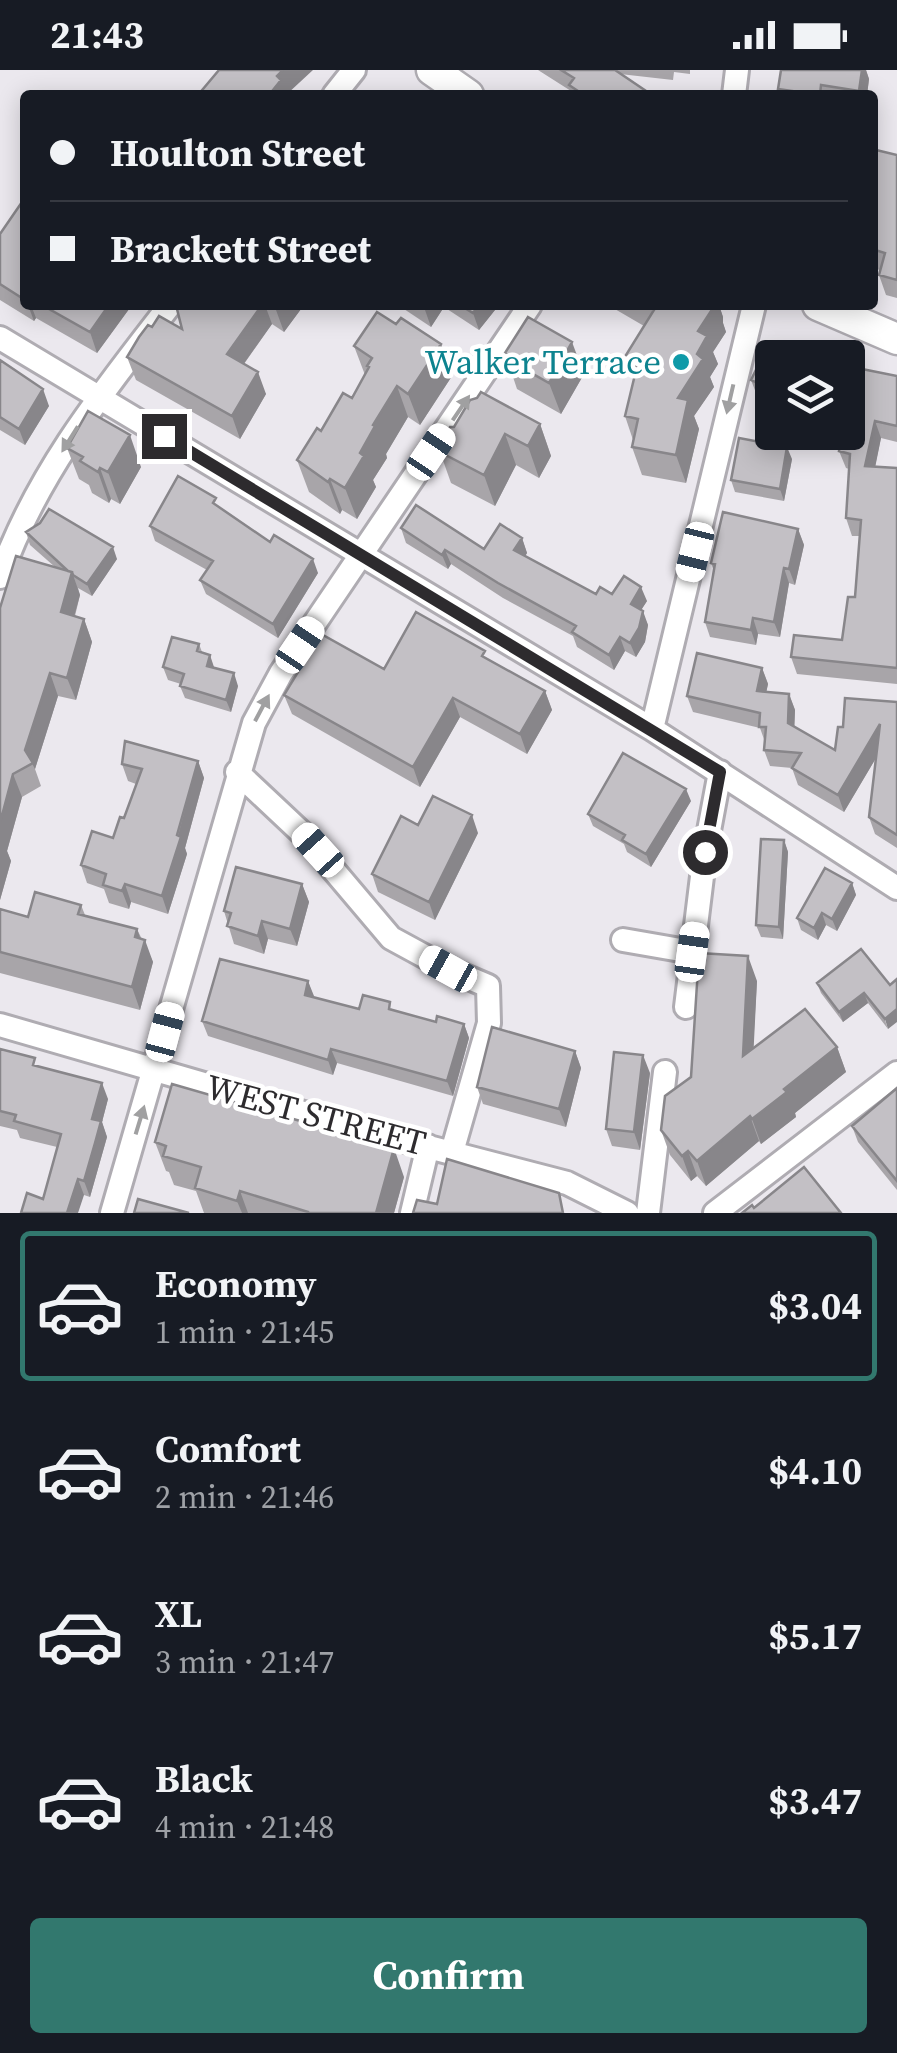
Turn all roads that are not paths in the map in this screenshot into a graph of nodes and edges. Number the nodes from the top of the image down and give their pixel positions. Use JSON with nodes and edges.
{"nodes":[{"id":1,"x":354,"y":70,"type":"edge"},
{"id":2,"x":436,"y":71,"type":"edge"},
{"id":3,"x":338,"y":90,"type":"edge"},
{"id":4,"x":461,"y":90,"type":"edge"},
{"id":5,"x":166,"y":310,"type":"edge"},
{"id":6,"x":527,"y":310,"type":"edge"},
{"id":7,"x":753,"y":310,"type":"edge"},
{"id":8,"x":830,"y":310,"type":"edge"},
{"id":9,"x":0,"y":338,"type":"edge"},
{"id":10,"x":897,"y":339,"type":"edge"},
{"id":11,"x":98,"y":397,"type":"junction"},
{"id":12,"x":361,"y":555,"type":"junction"},
{"id":13,"x":0,"y":577,"type":"edge"},
{"id":14,"x":652,"y":729,"type":"junction"},
{"id":15,"x":237,"y":772,"type":"junction"},
{"id":16,"x":720,"y":772,"type":"junction"},
{"id":17,"x":897,"y":888,"type":"edge"},
{"id":18,"x":623,"y":940,"type":"dead end"},
{"id":19,"x":692,"y":952,"type":"junction"},
{"id":20,"x":686,"y":1007,"type":"dead end"},
{"id":21,"x":0,"y":1026,"type":"edge"},
{"id":22,"x":155,"y":1070,"type":"junction"},
{"id":23,"x":665,"y":1072,"type":"dead end"},
{"id":24,"x":897,"y":1073,"type":"edge"},
{"id":25,"x":428,"y":1146,"type":"junction"},
{"id":26,"x":452,"y":1152,"type":"junction"},
{"id":27,"x":112,"y":1213,"type":"edge"},
{"id":28,"x":412,"y":1213,"type":"edge"},
{"id":29,"x":627,"y":1213,"type":"edge"},
{"id":30,"x":648,"y":1213,"type":"edge"},
{"id":31,"x":715,"y":1213,"type":"edge"}],
"edges":[{"from":1,"to":3,"type":"street"},
{"from":2,"to":4,"type":"main road"},
{"from":5,"to":11,"type":"street"},
{"from":12,"to":6,"type":"street","one_way":true},
{"from":7,"to":14,"type":"street","one_way":true},
{"from":8,"to":10,"type":"main road"},
{"from":9,"to":11,"type":"street"},
{"from":11,"to":12,"type":"street"},
{"from":11,"to":13,"type":"street","one_way":true},
{"from":12,"to":14,"type":"street"},
{"from":15,"to":12,"type":"street","one_way":true},
{"from":14,"to":16,"type":"street"},
{"from":15,"to":22,"type":"street"},
{"from":15,"to":26,"type":"street"},
{"from":16,"to":17,"type":"street"},
{"from":16,"to":19,"type":"street"},
{"from":18,"to":19,"type":"street"},
{"from":19,"to":20,"type":"street"},
{"from":21,"to":22,"type":"street","name":"WEST STREET"},
{"from":22,"to":25,"type":"street","name":"WEST STREET"},
{"from":27,"to":22,"type":"street","one_way":true},
{"from":23,"to":30,"type":"street"},
{"from":24,"to":31,"type":"street"},
{"from":25,"to":26,"type":"street","name":"WEST STREET"},
{"from":25,"to":28,"type":"street"},
{"from":26,"to":29,"type":"street","name":"WEST STREET"}]}
